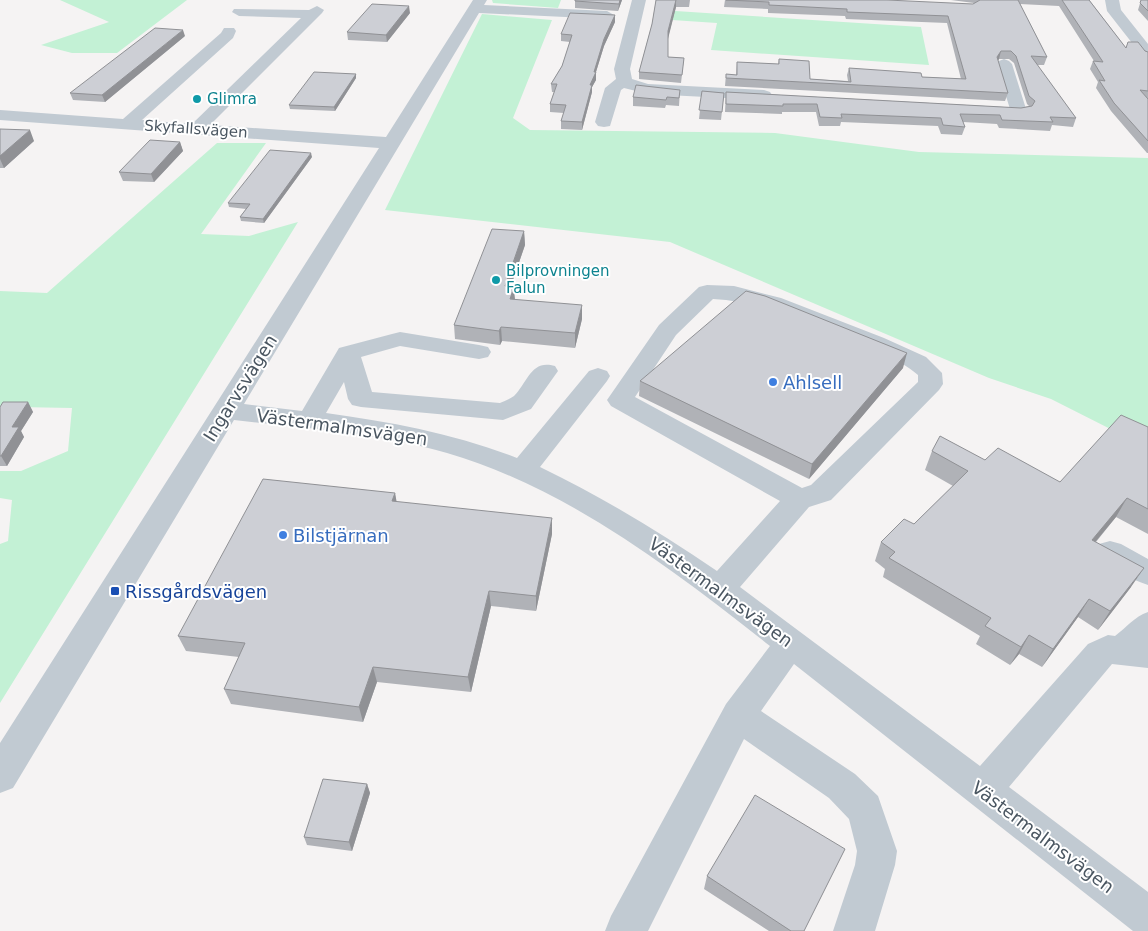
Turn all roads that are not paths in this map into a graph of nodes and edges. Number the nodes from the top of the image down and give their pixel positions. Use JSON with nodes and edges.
{"nodes":[{"id":1,"x":639,"y":0,"type":"edge"},
{"id":2,"x":1112,"y":0,"type":"edge"},
{"id":3,"x":477,"y":4,"type":"edge"},
{"id":4,"x":239,"y":12,"type":"dead end"},
{"id":5,"x":634,"y":17,"type":"junction"},
{"id":6,"x":229,"y":31,"type":"dead end"},
{"id":7,"x":1148,"y":54,"type":"edge"},
{"id":8,"x":1004,"y":64,"type":"edge"},
{"id":9,"x":624,"y":82,"type":"junction"},
{"id":10,"x":776,"y":96,"type":"edge"},
{"id":11,"x":1015,"y":109,"type":"edge"},
{"id":12,"x":0,"y":115,"type":"edge"},
{"id":13,"x":604,"y":122,"type":"dead end"},
{"id":14,"x":127,"y":124,"type":"junction"},
{"id":15,"x":196,"y":129,"type":"junction"},
{"id":16,"x":391,"y":143,"type":"junction"},
{"id":17,"x":479,"y":352,"type":"dead end"},
{"id":18,"x":348,"y":353,"type":"junction"},
{"id":19,"x":546,"y":371,"type":"dead end"},
{"id":20,"x":598,"y":376,"type":"dead end"},
{"id":21,"x":226,"y":411,"type":"junction"},
{"id":22,"x":309,"y":421,"type":"junction"},
{"id":23,"x":522,"y":470,"type":"junction"},
{"id":24,"x":799,"y":499,"type":"junction"},
{"id":25,"x":1109,"y":552,"type":"edge"},
{"id":26,"x":1145,"y":566,"type":"edge"},
{"id":27,"x":719,"y":590,"type":"junction"},
{"id":28,"x":1148,"y":625,"type":"edge"},
{"id":29,"x":791,"y":643,"type":"junction"},
{"id":30,"x":1135,"y":652,"type":"edge"},
{"id":31,"x":738,"y":715,"type":"junction"},
{"id":32,"x":0,"y":776,"type":"edge"},
{"id":33,"x":983,"y":790,"type":"junction"},
{"id":34,"x":1148,"y":917,"type":"edge"},
{"id":35,"x":626,"y":931,"type":"edge"},
{"id":36,"x":854,"y":931,"type":"edge"}],
"edges":[{"from":1,"to":5,"type":"street"},
{"from":2,"to":7,"type":"street"},
{"from":3,"to":5,"type":"street"},
{"from":3,"to":16,"type":"street","name":"Ingarvsvägen"},
{"from":4,"to":15,"type":"street"},
{"from":5,"to":9,"type":"street"},
{"from":6,"to":14,"type":"street"},
{"from":8,"to":11,"type":"street"},
{"from":9,"to":10,"type":"street"},
{"from":9,"to":13,"type":"street"},
{"from":12,"to":14,"type":"street","name":"Skyfallsvägen"},
{"from":14,"to":15,"type":"street","name":"Skyfallsvägen"},
{"from":15,"to":16,"type":"street","name":"Skyfallsvägen"},
{"from":16,"to":21,"type":"street","name":"Ingarvsvägen"},
{"from":17,"to":18,"type":"street"},
{"from":18,"to":19,"type":"street"},
{"from":18,"to":22,"type":"street"},
{"from":20,"to":23,"type":"street"},
{"from":21,"to":22,"type":"street","name":"Västermalmsvägen"},
{"from":21,"to":32,"type":"street","name":"Ingarvsvägen"},
{"from":22,"to":23,"type":"street","name":"Västermalmsvägen"},
{"from":23,"to":27,"type":"street","name":"Västermalmsvägen"},
{"from":24,"to":24,"type":"street"},
{"from":24,"to":27,"type":"street"},
{"from":25,"to":26,"type":"street"},
{"from":27,"to":29,"type":"street","name":"Västermalmsvägen"},
{"from":28,"to":30,"type":"street"},
{"from":29,"to":31,"type":"street"},
{"from":29,"to":33,"type":"street","name":"Västermalmsvägen"},
{"from":30,"to":33,"type":"street"},
{"from":31,"to":35,"type":"street"},
{"from":31,"to":36,"type":"street"},
{"from":33,"to":34,"type":"street","name":"Västermalmsvägen"}]}
